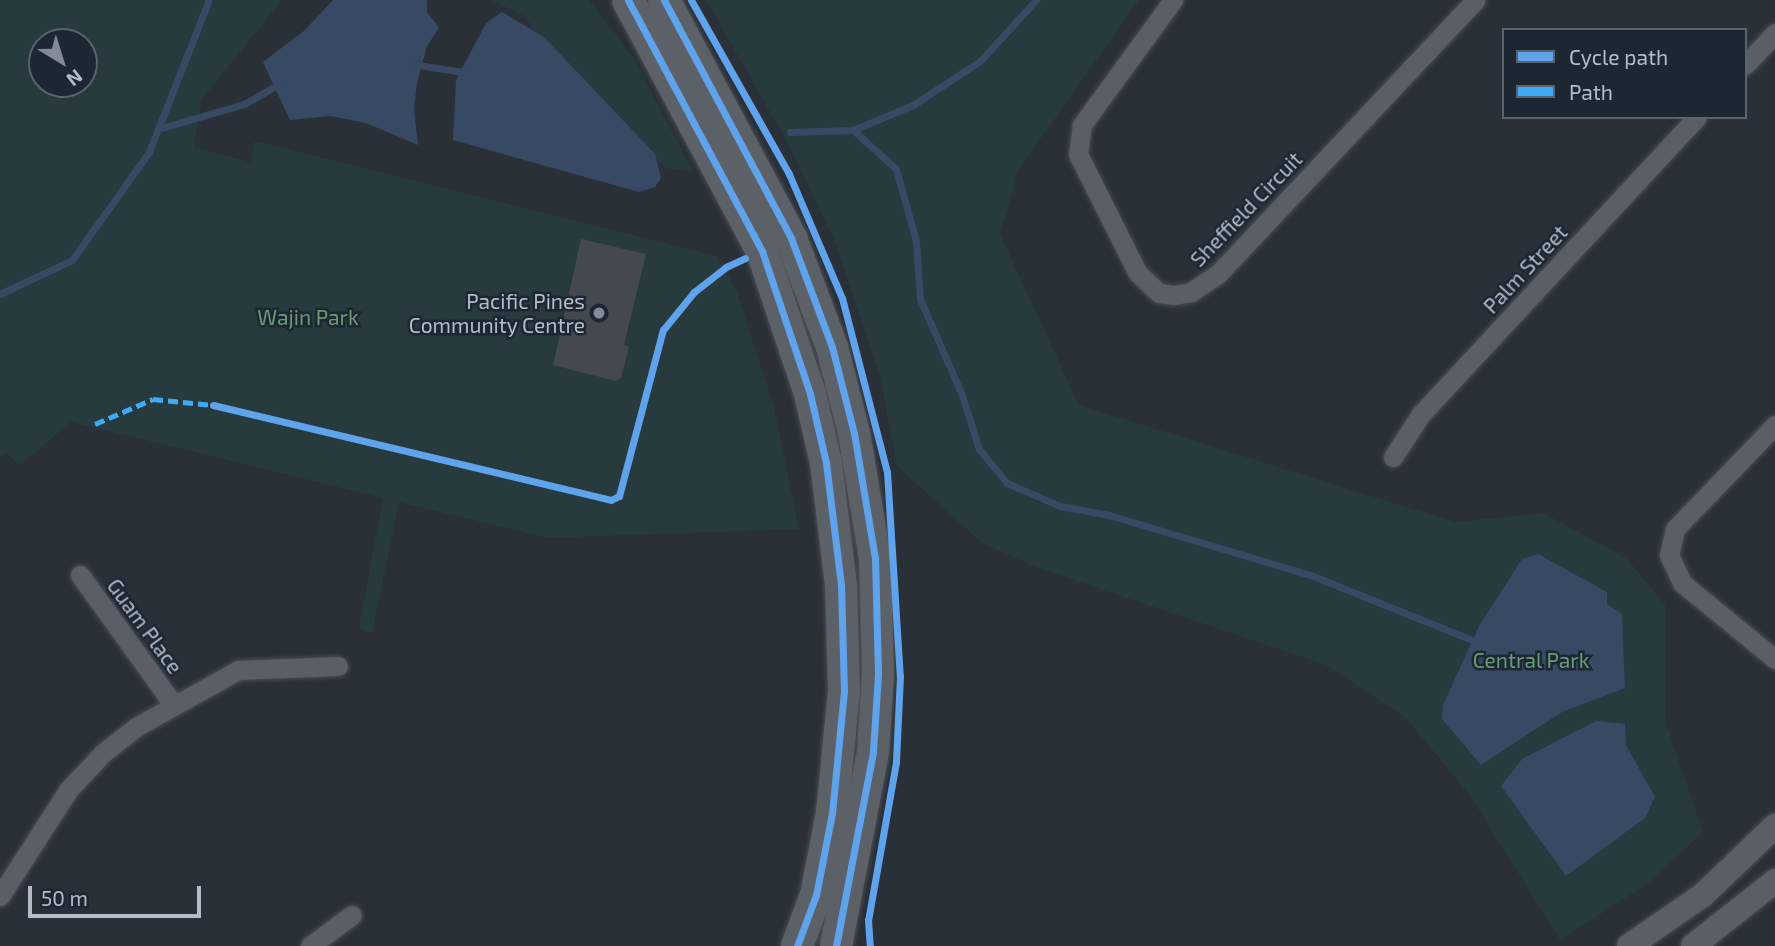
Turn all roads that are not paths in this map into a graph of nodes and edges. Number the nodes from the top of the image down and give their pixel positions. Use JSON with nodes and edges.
{"nodes":[{"id":1,"x":628,"y":0,"type":"edge"},
{"id":2,"x":664,"y":0,"type":"edge"},
{"id":3,"x":1173,"y":0,"type":"edge"},
{"id":4,"x":1475,"y":0,"type":"edge"},
{"id":5,"x":1775,"y":33,"type":"edge"},
{"id":6,"x":1747,"y":63,"type":"edge"},
{"id":7,"x":1695,"y":119,"type":"edge"},
{"id":8,"x":1775,"y":425,"type":"edge"},
{"id":9,"x":1393,"y":457,"type":"dead end"},
{"id":10,"x":80,"y":575,"type":"dead end"},
{"id":11,"x":1775,"y":659,"type":"edge"},
{"id":12,"x":338,"y":666,"type":"dead end"},
{"id":13,"x":173,"y":704,"type":"junction"},
{"id":14,"x":1775,"y":826,"type":"edge"},
{"id":15,"x":1775,"y":881,"type":"edge"},
{"id":16,"x":3,"y":884,"type":"edge"},
{"id":17,"x":352,"y":915,"type":"dead end"},
{"id":18,"x":310,"y":946,"type":"edge"},
{"id":19,"x":797,"y":946,"type":"edge"},
{"id":20,"x":836,"y":946,"type":"edge"},
{"id":21,"x":1629,"y":946,"type":"edge"},
{"id":22,"x":1693,"y":946,"type":"edge"}],
"edges":[{"from":1,"to":19,"type":"main road"},
{"from":2,"to":20,"type":"main road"},
{"from":3,"to":4,"type":"street","name":"Sheffield Circuit"},
{"from":5,"to":6,"type":"street"},
{"from":7,"to":9,"type":"street","name":"Palm Street"},
{"from":8,"to":11,"type":"street"},
{"from":10,"to":13,"type":"street","name":"Guam Place"},
{"from":12,"to":13,"type":"street"},
{"from":13,"to":16,"type":"street"},
{"from":14,"to":21,"type":"street"},
{"from":15,"to":22,"type":"street"},
{"from":17,"to":18,"type":"street"}]}
